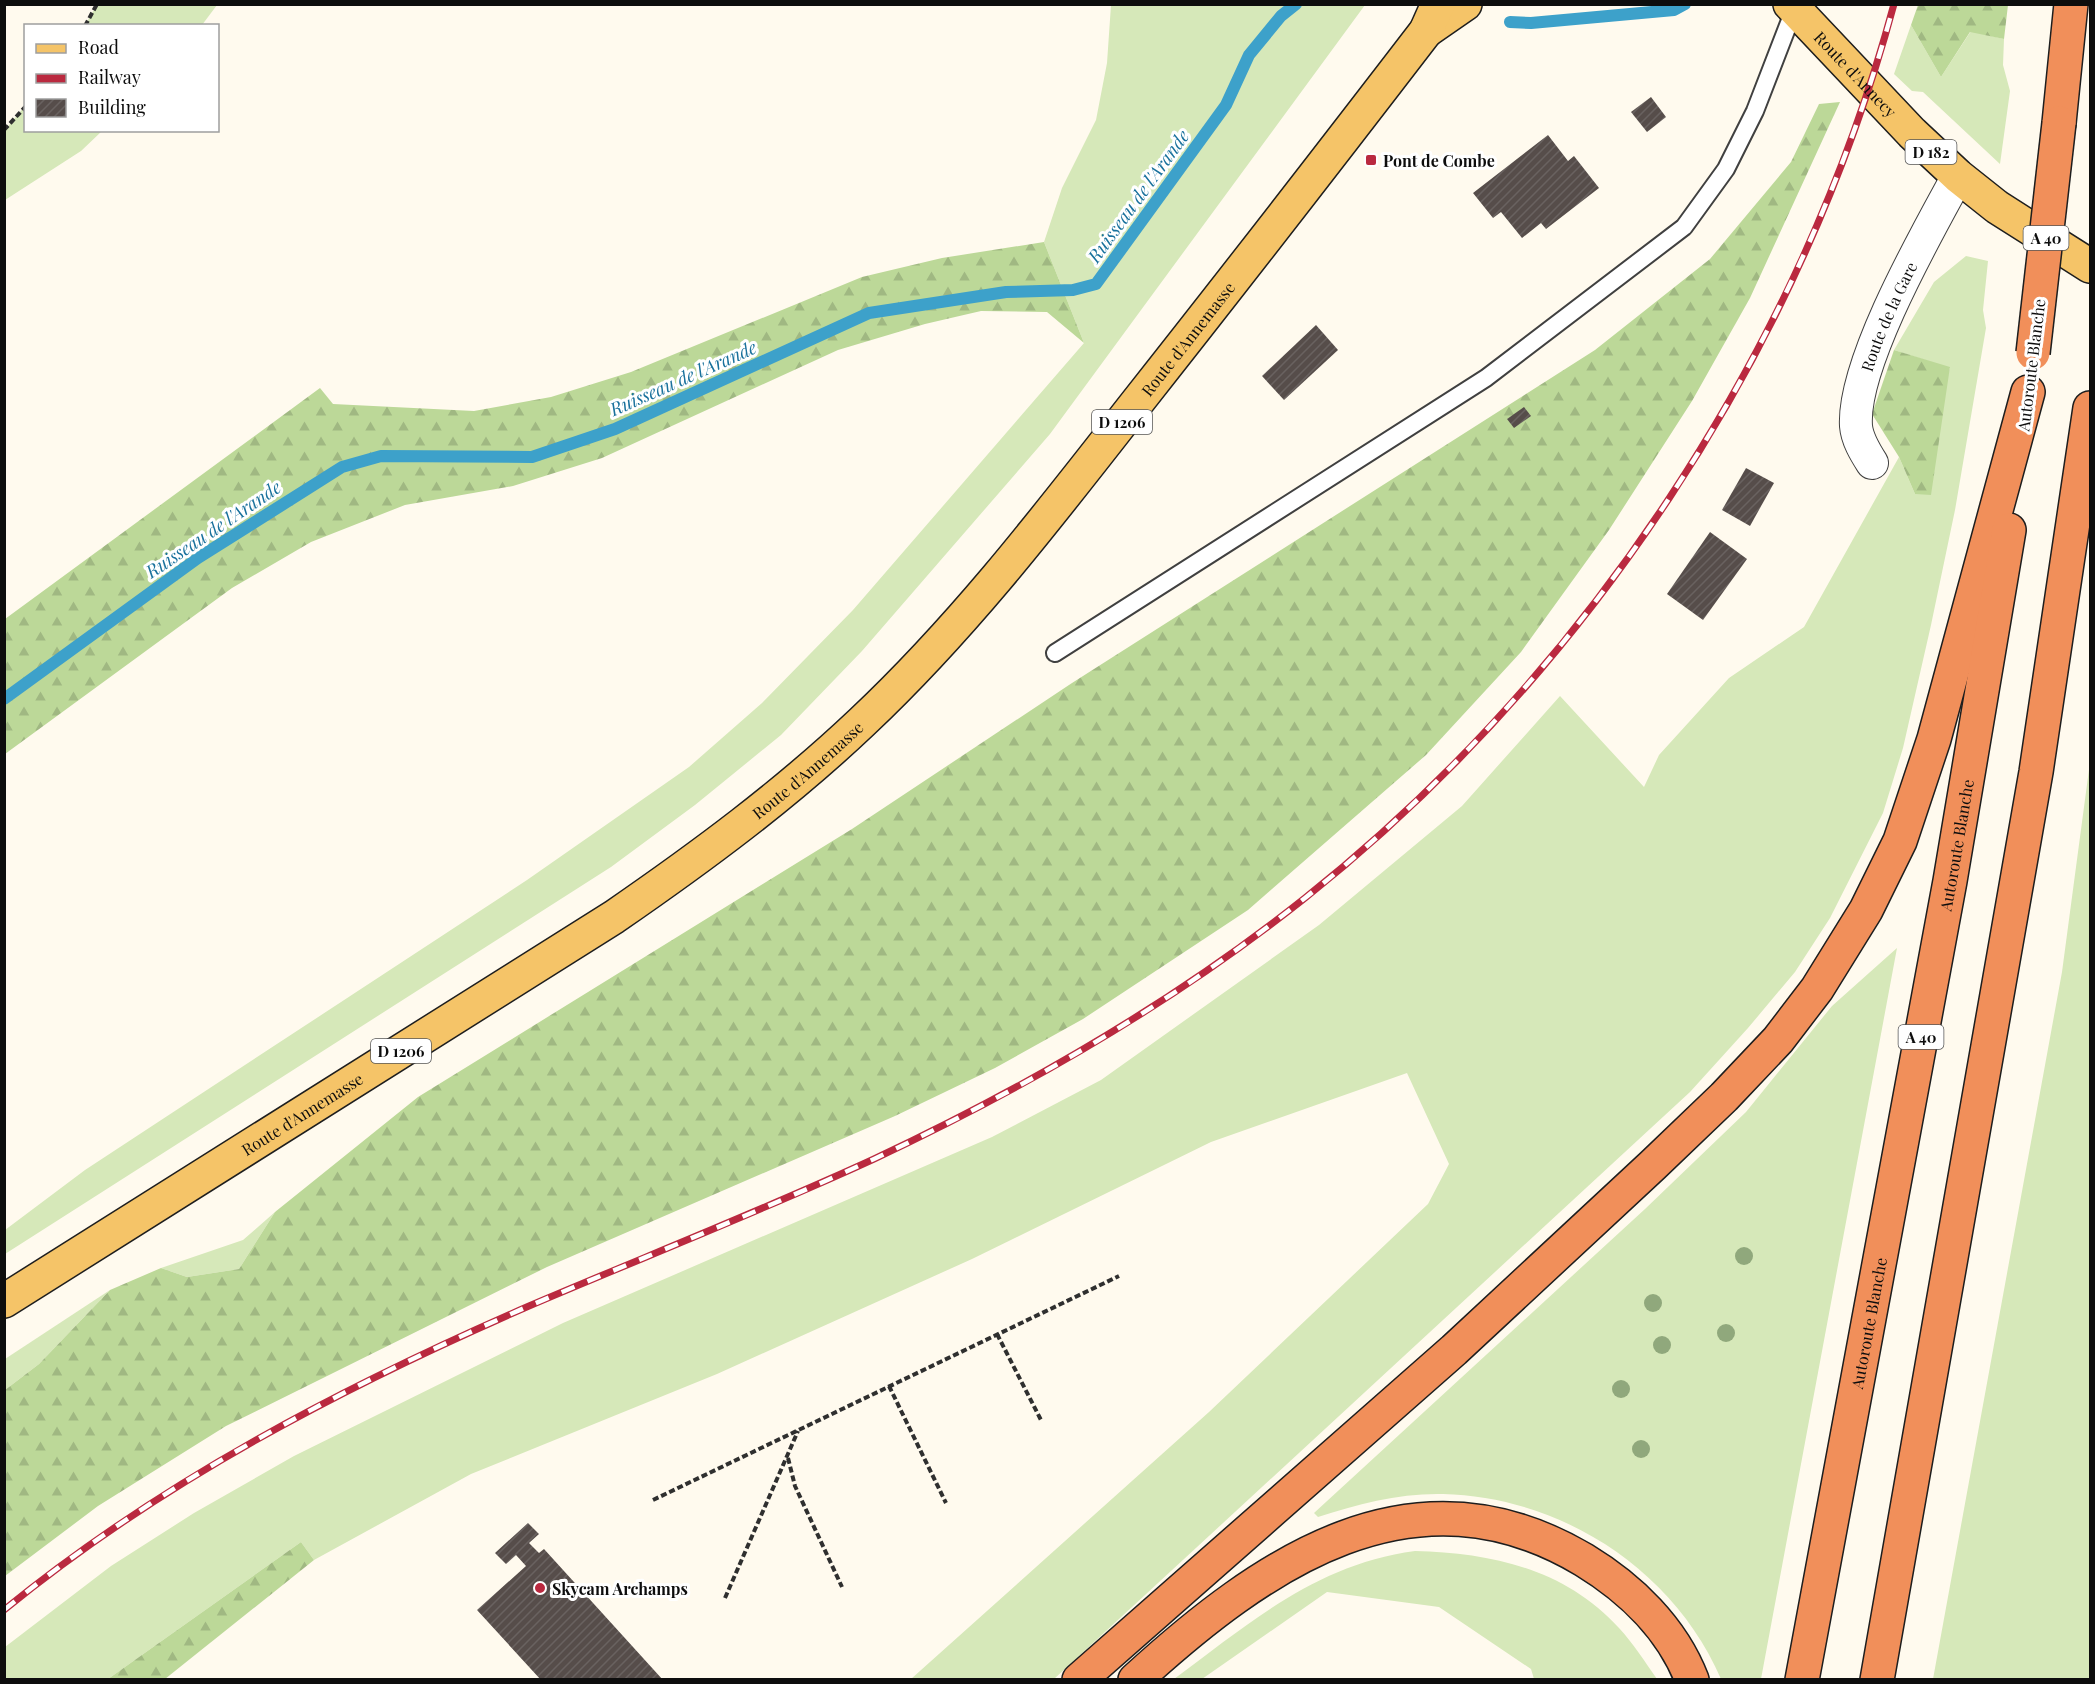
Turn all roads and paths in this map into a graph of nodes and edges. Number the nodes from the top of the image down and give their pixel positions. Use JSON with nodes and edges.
{"nodes":[{"id":1,"x":97,"y":4,"type":"edge"},
{"id":2,"x":1465,"y":4,"type":"edge"},
{"id":3,"x":2071,"y":4,"type":"edge"},
{"id":4,"x":1789,"y":6,"type":"edge"},
{"id":5,"x":1432,"y":18,"type":"edge"},
{"id":6,"x":87,"y":24,"type":"edge"},
{"id":7,"x":24,"y":108,"type":"edge"},
{"id":8,"x":4,"y":130,"type":"edge"},
{"id":9,"x":1958,"y":176,"type":"junction"},
{"id":10,"x":2091,"y":266,"type":"edge"},
{"id":11,"x":2028,"y":392,"type":"junction"},
{"id":12,"x":2091,"y":408,"type":"edge"},
{"id":13,"x":1872,"y":463,"type":"dead end"},
{"id":14,"x":1055,"y":653,"type":"dead end"},
{"id":15,"x":1119,"y":1276,"type":"dead end"},
{"id":16,"x":4,"y":1301,"type":"edge"},
{"id":17,"x":997,"y":1334,"type":"junction"},
{"id":18,"x":889,"y":1386,"type":"junction"},
{"id":19,"x":1042,"y":1422,"type":"dead end"},
{"id":20,"x":799,"y":1430,"type":"junction"},
{"id":21,"x":788,"y":1455,"type":"junction"},
{"id":22,"x":653,"y":1500,"type":"dead end"},
{"id":23,"x":946,"y":1503,"type":"dead end"},
{"id":24,"x":842,"y":1587,"type":"dead end"},
{"id":25,"x":725,"y":1598,"type":"dead end"},
{"id":26,"x":1879,"y":1669,"type":"edge"},
{"id":27,"x":1078,"y":1680,"type":"edge"},
{"id":28,"x":1135,"y":1680,"type":"edge"},
{"id":29,"x":1692,"y":1680,"type":"edge"},
{"id":30,"x":1802,"y":1680,"type":"edge"}],
"edges":[{"from":1,"to":6,"type":"path"},
{"from":2,"to":5,"type":"main road","name":"Route d'Annemasse","number":"D 1206"},
{"from":3,"to":11,"type":"highway","name":"Autoroute Blanche","number":"A 40","bridge":true},
{"from":4,"to":9,"type":"main road","name":"Route d'Annecy","number":"D 182"},
{"from":4,"to":14,"type":"lane"},
{"from":5,"to":16,"type":"main road","name":"Route d'Annemasse","number":"D 1206"},
{"from":7,"to":8,"type":"path"},
{"from":9,"to":10,"type":"main road","name":"Route d'Annecy","number":"D 182"},
{"from":9,"to":13,"type":"street","name":"Route de la Gare"},
{"from":11,"to":27,"type":"highway"},
{"from":11,"to":30,"type":"highway","name":"Autoroute Blanche","number":"A 40"},
{"from":12,"to":26,"type":"highway"},
{"from":15,"to":17,"type":"path"},
{"from":17,"to":18,"type":"path"},
{"from":17,"to":19,"type":"path"},
{"from":18,"to":20,"type":"path"},
{"from":18,"to":23,"type":"path"},
{"from":20,"to":21,"type":"path"},
{"from":20,"to":22,"type":"path"},
{"from":21,"to":24,"type":"path"},
{"from":21,"to":25,"type":"path"},
{"from":28,"to":29,"type":"highway"}]}
